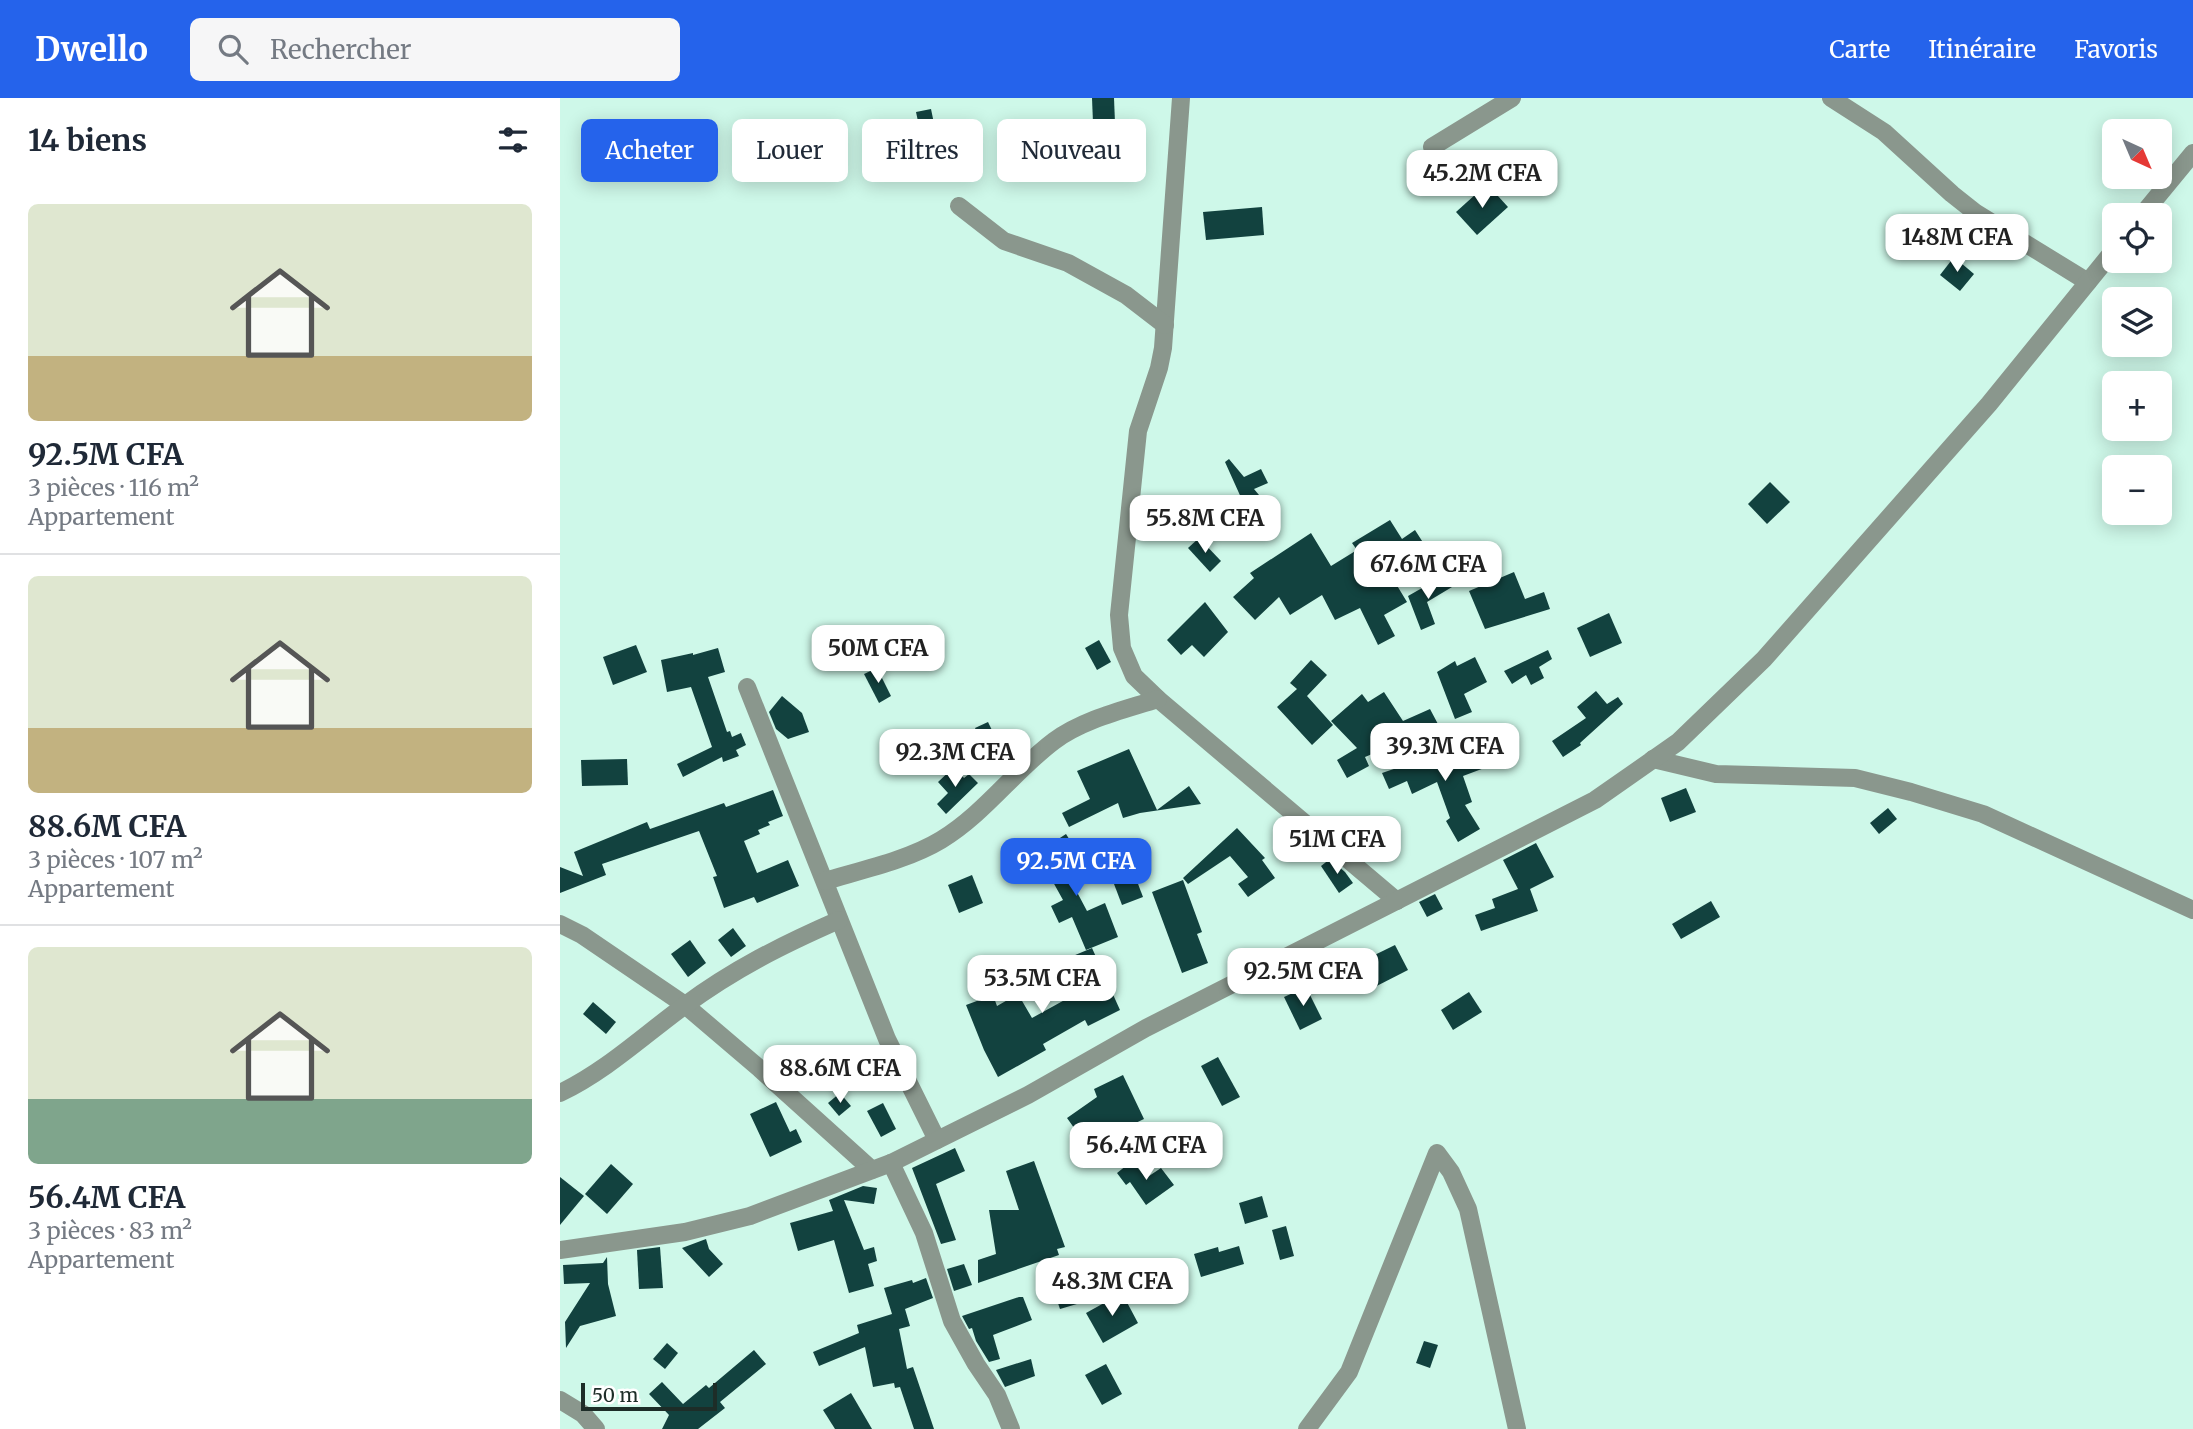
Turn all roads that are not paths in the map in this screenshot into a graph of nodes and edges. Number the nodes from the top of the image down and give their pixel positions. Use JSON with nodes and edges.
{"nodes":[{"id":1,"x":1181,"y":98,"type":"edge"},
{"id":2,"x":1512,"y":98,"type":"edge"},
{"id":3,"x":1831,"y":98,"type":"edge"},
{"id":4,"x":1432,"y":147,"type":"dead end"},
{"id":5,"x":2193,"y":153,"type":"edge"},
{"id":6,"x":2152,"y":203,"type":"edge"},
{"id":7,"x":958,"y":206,"type":"dead end"},
{"id":8,"x":2102,"y":265,"type":"edge"},
{"id":9,"x":2088,"y":282,"type":"junction"},
{"id":10,"x":1165,"y":325,"type":"junction"},
{"id":11,"x":747,"y":687,"type":"dead end"},
{"id":12,"x":1158,"y":699,"type":"junction"},
{"id":13,"x":1653,"y":759,"type":"junction"},
{"id":14,"x":825,"y":881,"type":"junction"},
{"id":15,"x":1397,"y":901,"type":"junction"},
{"id":16,"x":2193,"y":910,"type":"edge"},
{"id":17,"x":839,"y":920,"type":"junction"},
{"id":18,"x":560,"y":924,"type":"edge"},
{"id":19,"x":685,"y":1005,"type":"junction"},
{"id":20,"x":560,"y":1093,"type":"edge"},
{"id":21,"x":937,"y":1140,"type":"junction"},
{"id":22,"x":891,"y":1163,"type":"junction"},
{"id":23,"x":872,"y":1170,"type":"junction"},
{"id":24,"x":560,"y":1250,"type":"edge"},
{"id":25,"x":560,"y":1400,"type":"edge"},
{"id":26,"x":596,"y":1429,"type":"edge"},
{"id":27,"x":1011,"y":1429,"type":"edge"},
{"id":28,"x":1307,"y":1429,"type":"edge"},
{"id":29,"x":1517,"y":1429,"type":"edge"}],
"edges":[{"from":1,"to":10,"type":"street"},
{"from":2,"to":4,"type":"street"},
{"from":3,"to":9,"type":"street"},
{"from":5,"to":6,"type":"street"},
{"from":7,"to":10,"type":"street"},
{"from":8,"to":9,"type":"street"},
{"from":9,"to":13,"type":"street"},
{"from":10,"to":12,"type":"street"},
{"from":11,"to":14,"type":"street"},
{"from":12,"to":14,"type":"street"},
{"from":12,"to":15,"type":"street"},
{"from":13,"to":15,"type":"street"},
{"from":13,"to":16,"type":"street"},
{"from":14,"to":17,"type":"street"},
{"from":15,"to":21,"type":"street"},
{"from":17,"to":19,"type":"street"},
{"from":17,"to":21,"type":"street"},
{"from":18,"to":19,"type":"street"},
{"from":19,"to":20,"type":"street"},
{"from":19,"to":23,"type":"street"},
{"from":21,"to":22,"type":"street"},
{"from":22,"to":23,"type":"street"},
{"from":22,"to":27,"type":"street"},
{"from":23,"to":24,"type":"street"},
{"from":25,"to":26,"type":"street"},
{"from":28,"to":29,"type":"street"}]}
